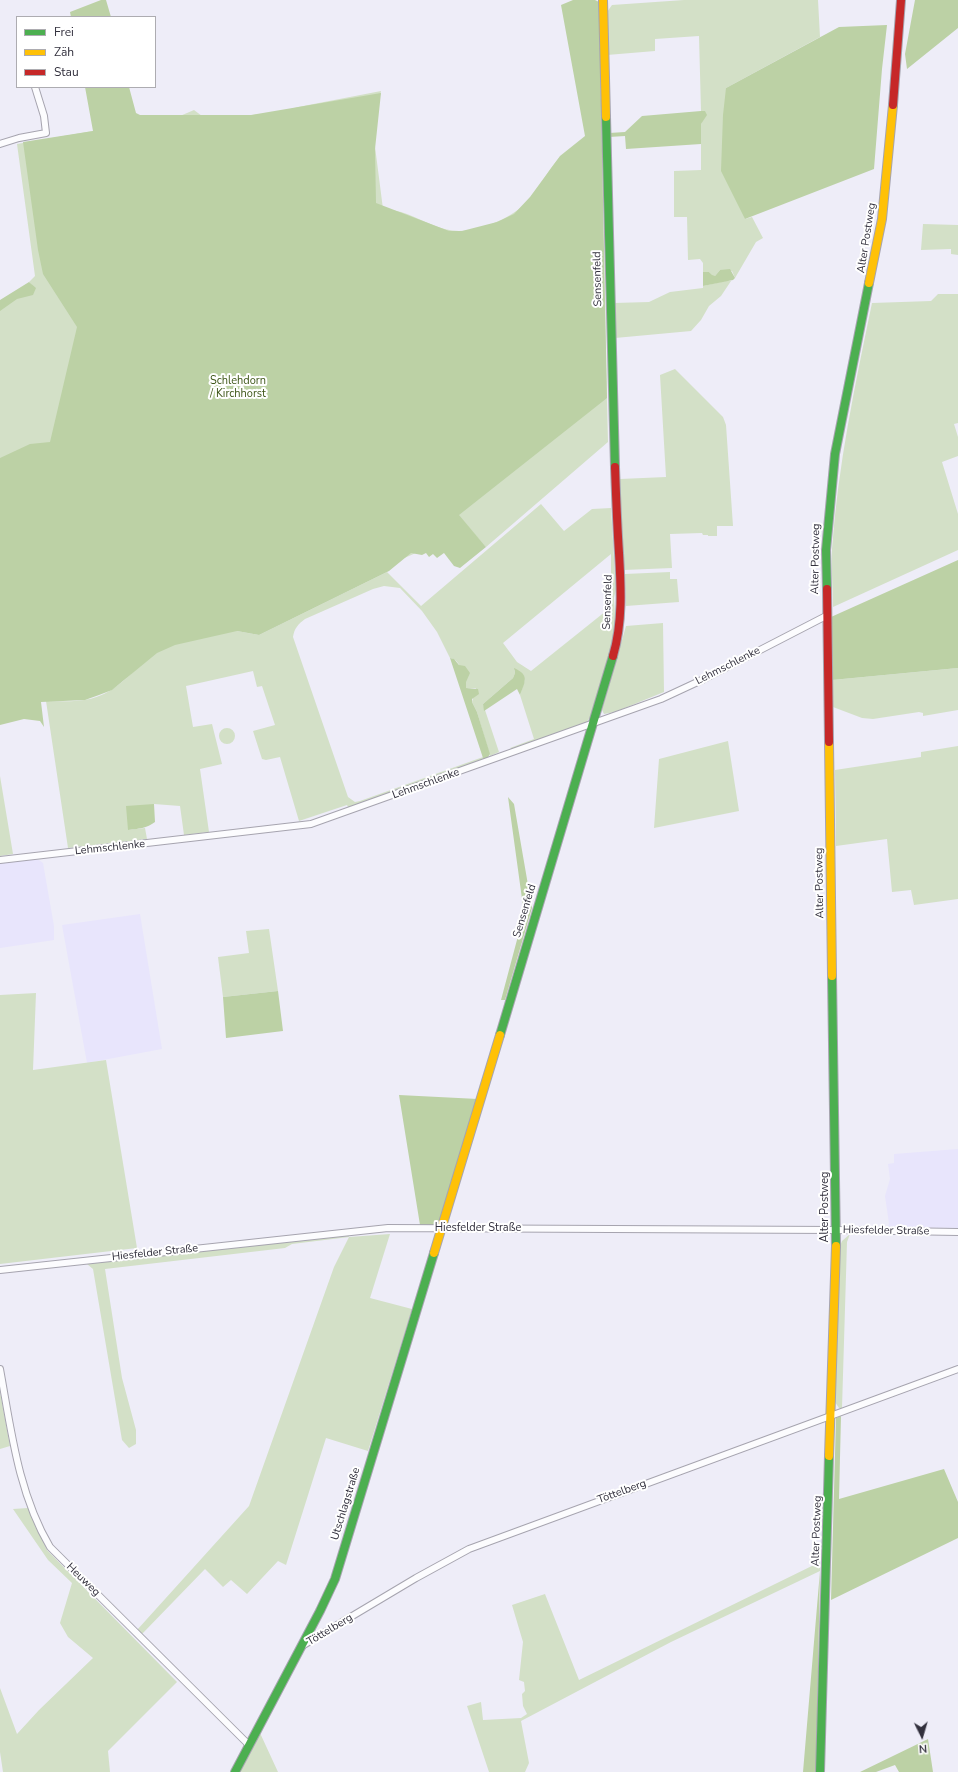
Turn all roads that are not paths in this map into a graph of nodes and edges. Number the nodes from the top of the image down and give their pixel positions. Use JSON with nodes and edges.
{"nodes":[{"id":1,"x":603,"y":0,"type":"edge"},
{"id":2,"x":901,"y":0,"type":"edge"},
{"id":3,"x":35,"y":88,"type":"edge"},
{"id":4,"x":0,"y":144,"type":"edge"},
{"id":5,"x":826,"y":616,"type":"junction"},
{"id":6,"x":593,"y":723,"type":"junction"},
{"id":7,"x":0,"y":860,"type":"edge"},
{"id":8,"x":442,"y":1228,"type":"junction"},
{"id":9,"x":836,"y":1230,"type":"junction"},
{"id":10,"x":958,"y":1232,"type":"edge"},
{"id":11,"x":0,"y":1270,"type":"edge"},
{"id":12,"x":0,"y":1368,"type":"edge"},
{"id":13,"x":958,"y":1369,"type":"edge"},
{"id":14,"x":831,"y":1415,"type":"junction"},
{"id":15,"x":301,"y":1647,"type":"junction"},
{"id":16,"x":248,"y":1745,"type":"junction"},
{"id":17,"x":235,"y":1772,"type":"edge"},
{"id":18,"x":820,"y":1772,"type":"edge"}],
"edges":[{"from":1,"to":6,"type":"street","name":"Sensenfeld"},
{"from":2,"to":5,"type":"street","name":"Alter Postweg"},
{"from":3,"to":4,"type":"street"},
{"from":5,"to":6,"type":"street","name":"Lehmschlenke"},
{"from":5,"to":9,"type":"street","name":"Alter Postweg"},
{"from":6,"to":7,"type":"street","name":"Lehmschlenke"},
{"from":6,"to":8,"type":"street","name":"Sensenfeld"},
{"from":8,"to":9,"type":"street","name":"Hiesfelder Straße"},
{"from":8,"to":11,"type":"street","name":"Hiesfelder Straße"},
{"from":8,"to":15,"type":"street","name":"Utschlagstraße"},
{"from":9,"to":10,"type":"street","name":"Hiesfelder Straße"},
{"from":9,"to":14,"type":"street","name":"Alter Postweg"},
{"from":12,"to":16,"type":"street","name":"Heuweg"},
{"from":13,"to":14,"type":"street","name":"Töttelberg"},
{"from":14,"to":15,"type":"street","name":"Töttelberg"},
{"from":14,"to":18,"type":"street","name":"Alter Postweg"},
{"from":15,"to":16,"type":"street","name":"Utschlagstraße"},
{"from":16,"to":17,"type":"street","name":"Utschlagstraße"}]}
